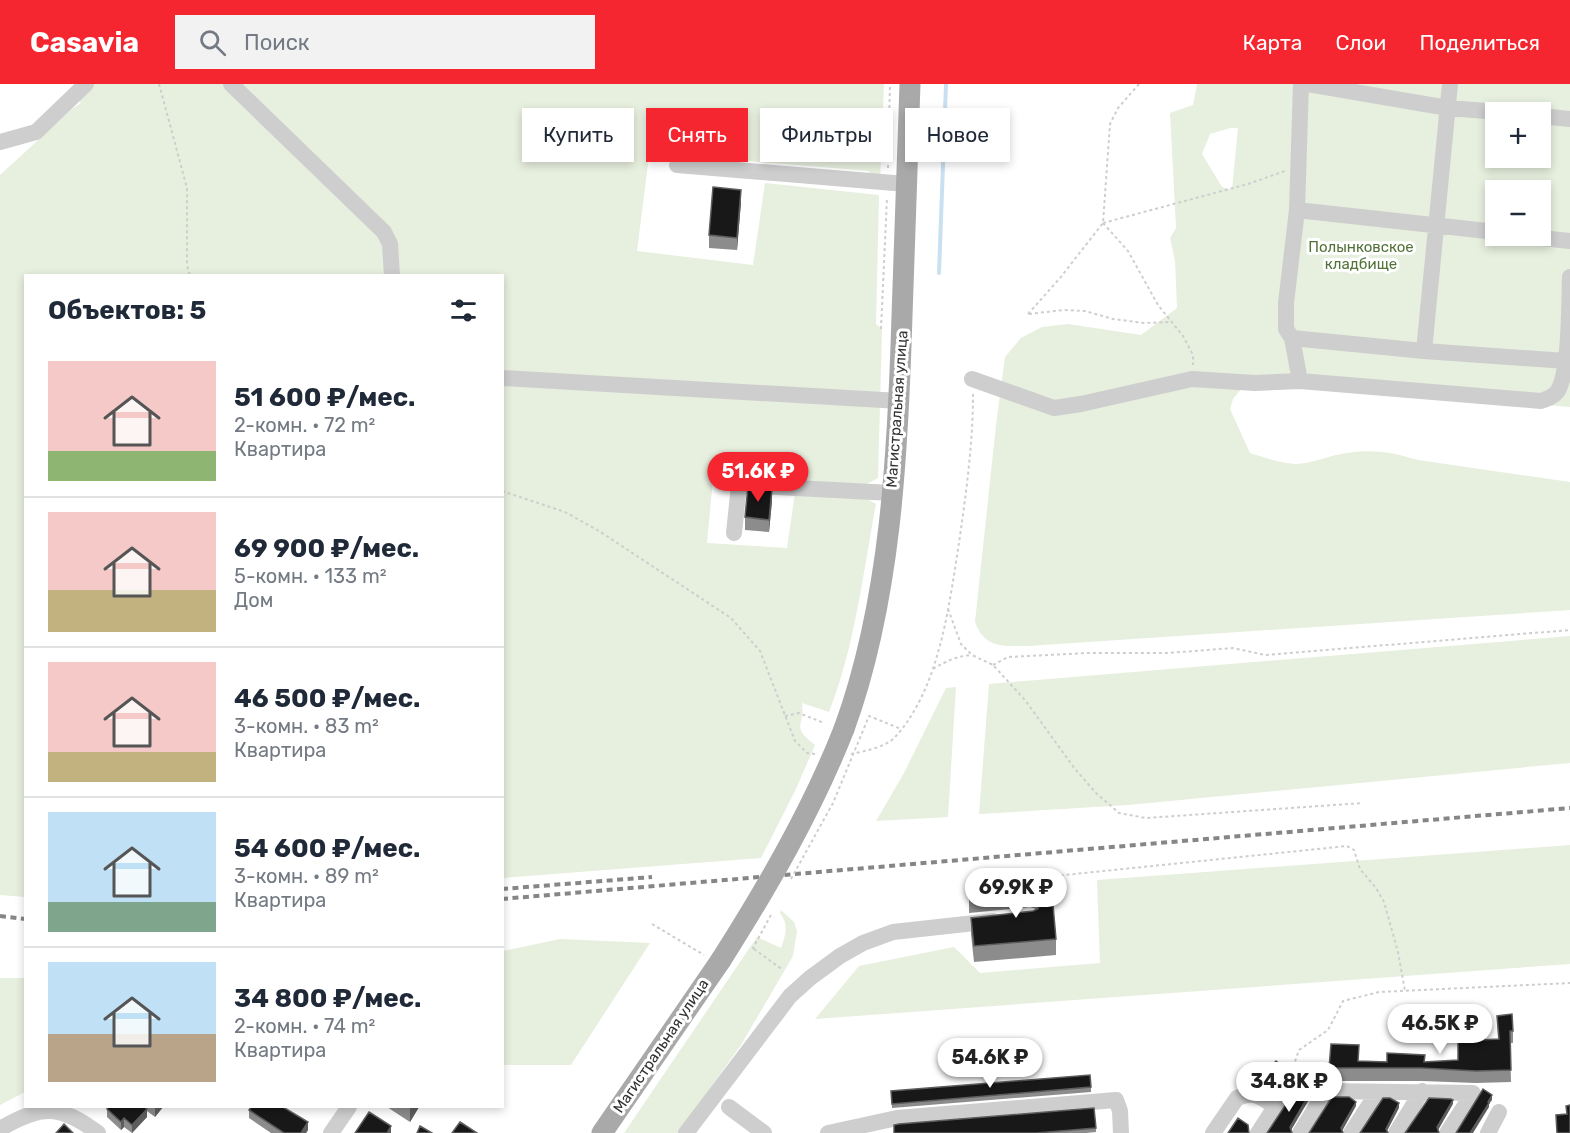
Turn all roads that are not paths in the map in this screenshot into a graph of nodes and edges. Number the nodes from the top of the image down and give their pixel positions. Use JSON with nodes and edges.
{"nodes":[{"id":1,"x":86,"y":84,"type":"edge"},
{"id":2,"x":231,"y":84,"type":"edge"},
{"id":3,"x":910,"y":84,"type":"edge"},
{"id":4,"x":1300,"y":84,"type":"edge"},
{"id":5,"x":1308,"y":84,"type":"edge"},
{"id":6,"x":1450,"y":84,"type":"edge"},
{"id":7,"x":1448,"y":108,"type":"junction"},
{"id":8,"x":1485,"y":111,"type":"edge"},
{"id":9,"x":1551,"y":117,"type":"edge"},
{"id":10,"x":1570,"y":119,"type":"edge"},
{"id":11,"x":0,"y":142,"type":"edge"},
{"id":12,"x":677,"y":165,"type":"dead end"},
{"id":13,"x":897,"y":183,"type":"junction"},
{"id":14,"x":1297,"y":210,"type":"junction"},
{"id":15,"x":1438,"y":225,"type":"junction"},
{"id":16,"x":1485,"y":231,"type":"edge"},
{"id":17,"x":1551,"y":239,"type":"edge"},
{"id":18,"x":1570,"y":241,"type":"edge"},
{"id":19,"x":392,"y":274,"type":"edge"},
{"id":20,"x":1570,"y":277,"type":"edge"},
{"id":21,"x":1292,"y":338,"type":"junction"},
{"id":22,"x":1424,"y":351,"type":"junction"},
{"id":23,"x":1566,"y":361,"type":"junction"},
{"id":24,"x":504,"y":378,"type":"edge"},
{"id":25,"x":972,"y":379,"type":"road end"},
{"id":26,"x":1300,"y":381,"type":"junction"},
{"id":27,"x":900,"y":401,"type":"junction"},
{"id":28,"x":892,"y":493,"type":"junction"},
{"id":29,"x":734,"y":533,"type":"dead end"},
{"id":30,"x":1009,"y":920,"type":"edge"},
{"id":31,"x":1326,"y":1091,"type":"junction"},
{"id":32,"x":1422,"y":1091,"type":"junction"},
{"id":33,"x":1377,"y":1093,"type":"junction"},
{"id":34,"x":729,"y":1107,"type":"dead end"},
{"id":35,"x":1275,"y":1107,"type":"junction"},
{"id":36,"x":348,"y":1108,"type":"edge"},
{"id":37,"x":1499,"y":1112,"type":"dead end"},
{"id":38,"x":871,"y":1128,"type":"edge"},
{"id":39,"x":0,"y":1129,"type":"edge"},
{"id":40,"x":94,"y":1130,"type":"edge"},
{"id":41,"x":331,"y":1133,"type":"edge"},
{"id":42,"x":602,"y":1133,"type":"edge"},
{"id":43,"x":686,"y":1133,"type":"edge"},
{"id":44,"x":764,"y":1133,"type":"edge"},
{"id":45,"x":828,"y":1133,"type":"edge"},
{"id":46,"x":1121,"y":1133,"type":"edge"},
{"id":47,"x":1213,"y":1133,"type":"edge"},
{"id":48,"x":1258,"y":1133,"type":"edge"},
{"id":49,"x":1300,"y":1133,"type":"edge"},
{"id":50,"x":1351,"y":1133,"type":"edge"},
{"id":51,"x":1396,"y":1133,"type":"edge"},
{"id":52,"x":1447,"y":1133,"type":"edge"},
{"id":53,"x":1488,"y":1133,"type":"edge"}],
"edges":[{"from":1,"to":11,"type":"street"},
{"from":2,"to":19,"type":"street"},
{"from":3,"to":13,"type":"main road","name":"Магистральная улица"},
{"from":4,"to":14,"type":"street"},
{"from":5,"to":7,"type":"street"},
{"from":6,"to":7,"type":"street"},
{"from":7,"to":8,"type":"street"},
{"from":7,"to":15,"type":"street"},
{"from":9,"to":10,"type":"street"},
{"from":12,"to":13,"type":"street"},
{"from":13,"to":27,"type":"main road","name":"Магистральная улица"},
{"from":14,"to":15,"type":"street"},
{"from":14,"to":21,"type":"street"},
{"from":15,"to":16,"type":"street"},
{"from":15,"to":22,"type":"street"},
{"from":17,"to":18,"type":"street"},
{"from":20,"to":23,"type":"street"},
{"from":21,"to":22,"type":"street"},
{"from":21,"to":26,"type":"street"},
{"from":22,"to":23,"type":"street"},
{"from":23,"to":26,"type":"street"},
{"from":24,"to":27,"type":"street"},
{"from":25,"to":26,"type":"street"},
{"from":27,"to":28,"type":"main road","name":"Магистральная улица"},
{"from":28,"to":29,"type":"street"},
{"from":28,"to":42,"type":"main road","name":"Магистральная улица","bridge":true},
{"from":30,"to":43,"type":"street"},
{"from":31,"to":33,"type":"street"},
{"from":31,"to":35,"type":"street"},
{"from":31,"to":49,"type":"street"},
{"from":32,"to":33,"type":"street"},
{"from":32,"to":51,"type":"street"},
{"from":32,"to":52,"type":"street"},
{"from":33,"to":50,"type":"street"},
{"from":34,"to":44,"type":"street"},
{"from":35,"to":47,"type":"street"},
{"from":35,"to":48,"type":"street"},
{"from":36,"to":41,"type":"street"},
{"from":37,"to":53,"type":"street"},
{"from":38,"to":45,"type":"street"},
{"from":38,"to":46,"type":"street"},
{"from":39,"to":40,"type":"street"}]}
